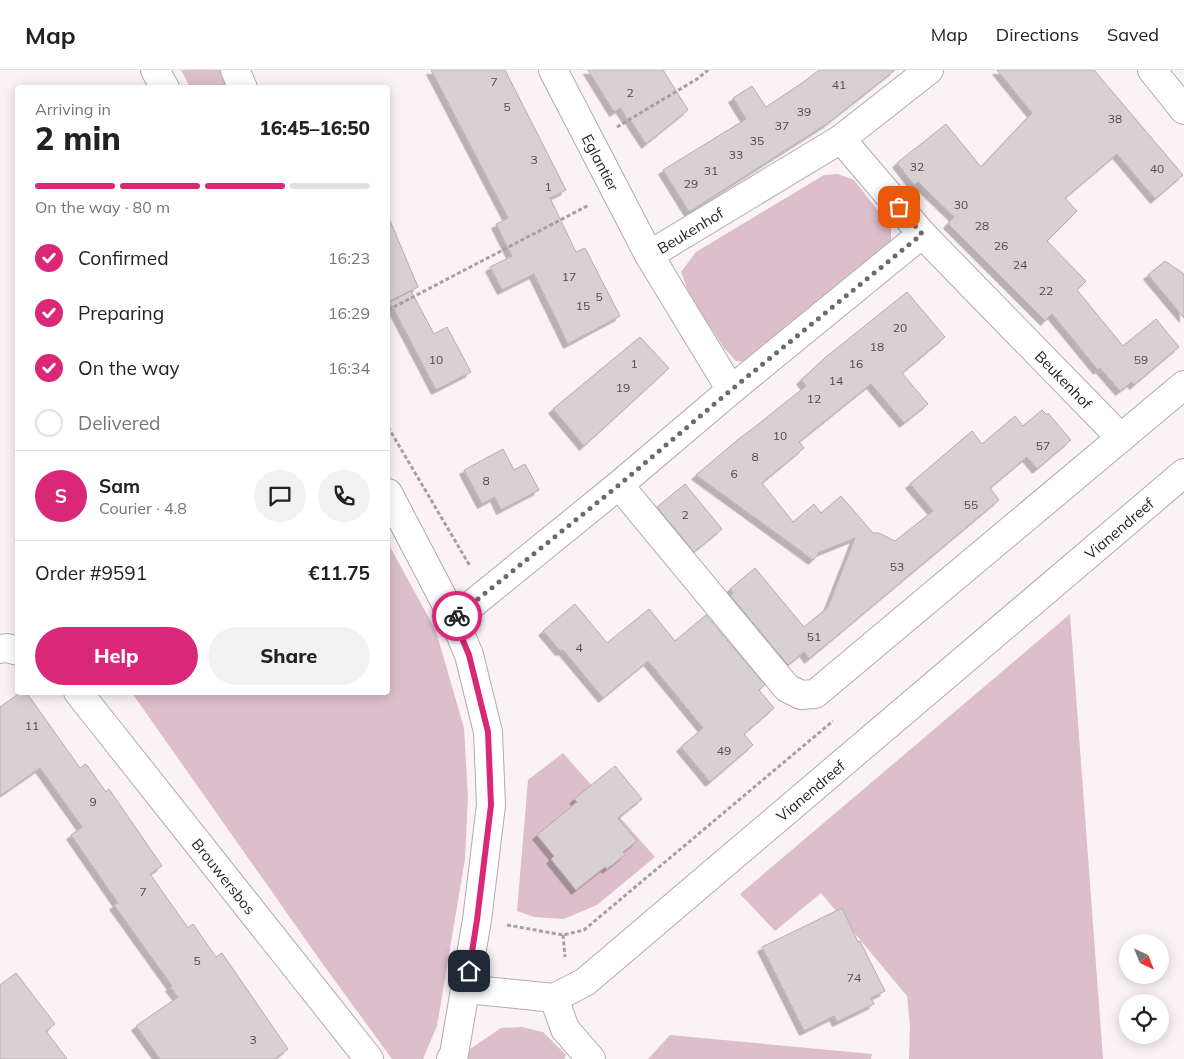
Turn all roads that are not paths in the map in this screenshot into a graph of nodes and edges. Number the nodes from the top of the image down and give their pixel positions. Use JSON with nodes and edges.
{"nodes":[{"id":1,"x":155,"y":70,"type":"edge"},
{"id":2,"x":235,"y":70,"type":"edge"},
{"id":3,"x":553,"y":70,"type":"edge"},
{"id":4,"x":929,"y":70,"type":"edge"},
{"id":5,"x":1152,"y":70,"type":"edge"},
{"id":6,"x":163,"y":85,"type":"edge"},
{"id":7,"x":242,"y":85,"type":"edge"},
{"id":8,"x":1184,"y":110,"type":"edge"},
{"id":9,"x":841,"y":139,"type":"junction"},
{"id":10,"x":922,"y":234,"type":"junction"},
{"id":11,"x":649,"y":255,"type":"junction"},
{"id":12,"x":1184,"y":385,"type":"edge"},
{"id":13,"x":731,"y":390,"type":"junction"},
{"id":14,"x":1121,"y":438,"type":"junction"},
{"id":15,"x":1184,"y":473,"type":"edge"},
{"id":16,"x":619,"y":485,"type":"junction"},
{"id":17,"x":390,"y":497,"type":"edge"},
{"id":18,"x":454,"y":619,"type":"junction"},
{"id":19,"x":0,"y":649,"type":"edge"},
{"id":20,"x":15,"y":650,"type":"edge"},
{"id":21,"x":80,"y":695,"type":"edge"},
{"id":22,"x":466,"y":988,"type":"junction"},
{"id":23,"x":554,"y":998,"type":"junction"},
{"id":24,"x":369,"y":1059,"type":"edge"},
{"id":25,"x":451,"y":1059,"type":"edge"},
{"id":26,"x":591,"y":1059,"type":"edge"}],
"edges":[{"from":1,"to":6,"type":"street"},
{"from":2,"to":7,"type":"street"},
{"from":3,"to":11,"type":"street","name":"Eglantier"},
{"from":4,"to":9,"type":"street","name":"Beukenhof"},
{"from":5,"to":8,"type":"street"},
{"from":9,"to":10,"type":"street","name":"Beukenhof"},
{"from":9,"to":11,"type":"street","name":"Beukenhof"},
{"from":10,"to":13,"type":"street"},
{"from":10,"to":14,"type":"street","name":"Beukenhof"},
{"from":11,"to":13,"type":"street","name":"Beukenhof"},
{"from":12,"to":14,"type":"street"},
{"from":13,"to":16,"type":"street"},
{"from":14,"to":16,"type":"street"},
{"from":15,"to":23,"type":"street","name":"Vianendreef"},
{"from":16,"to":18,"type":"street"},
{"from":17,"to":18,"type":"street"},
{"from":18,"to":22,"type":"street"},
{"from":19,"to":20,"type":"street"},
{"from":21,"to":24,"type":"street","name":"Brouwersbos"},
{"from":22,"to":23,"type":"street"},
{"from":22,"to":25,"type":"street"},
{"from":23,"to":26,"type":"street"}]}
